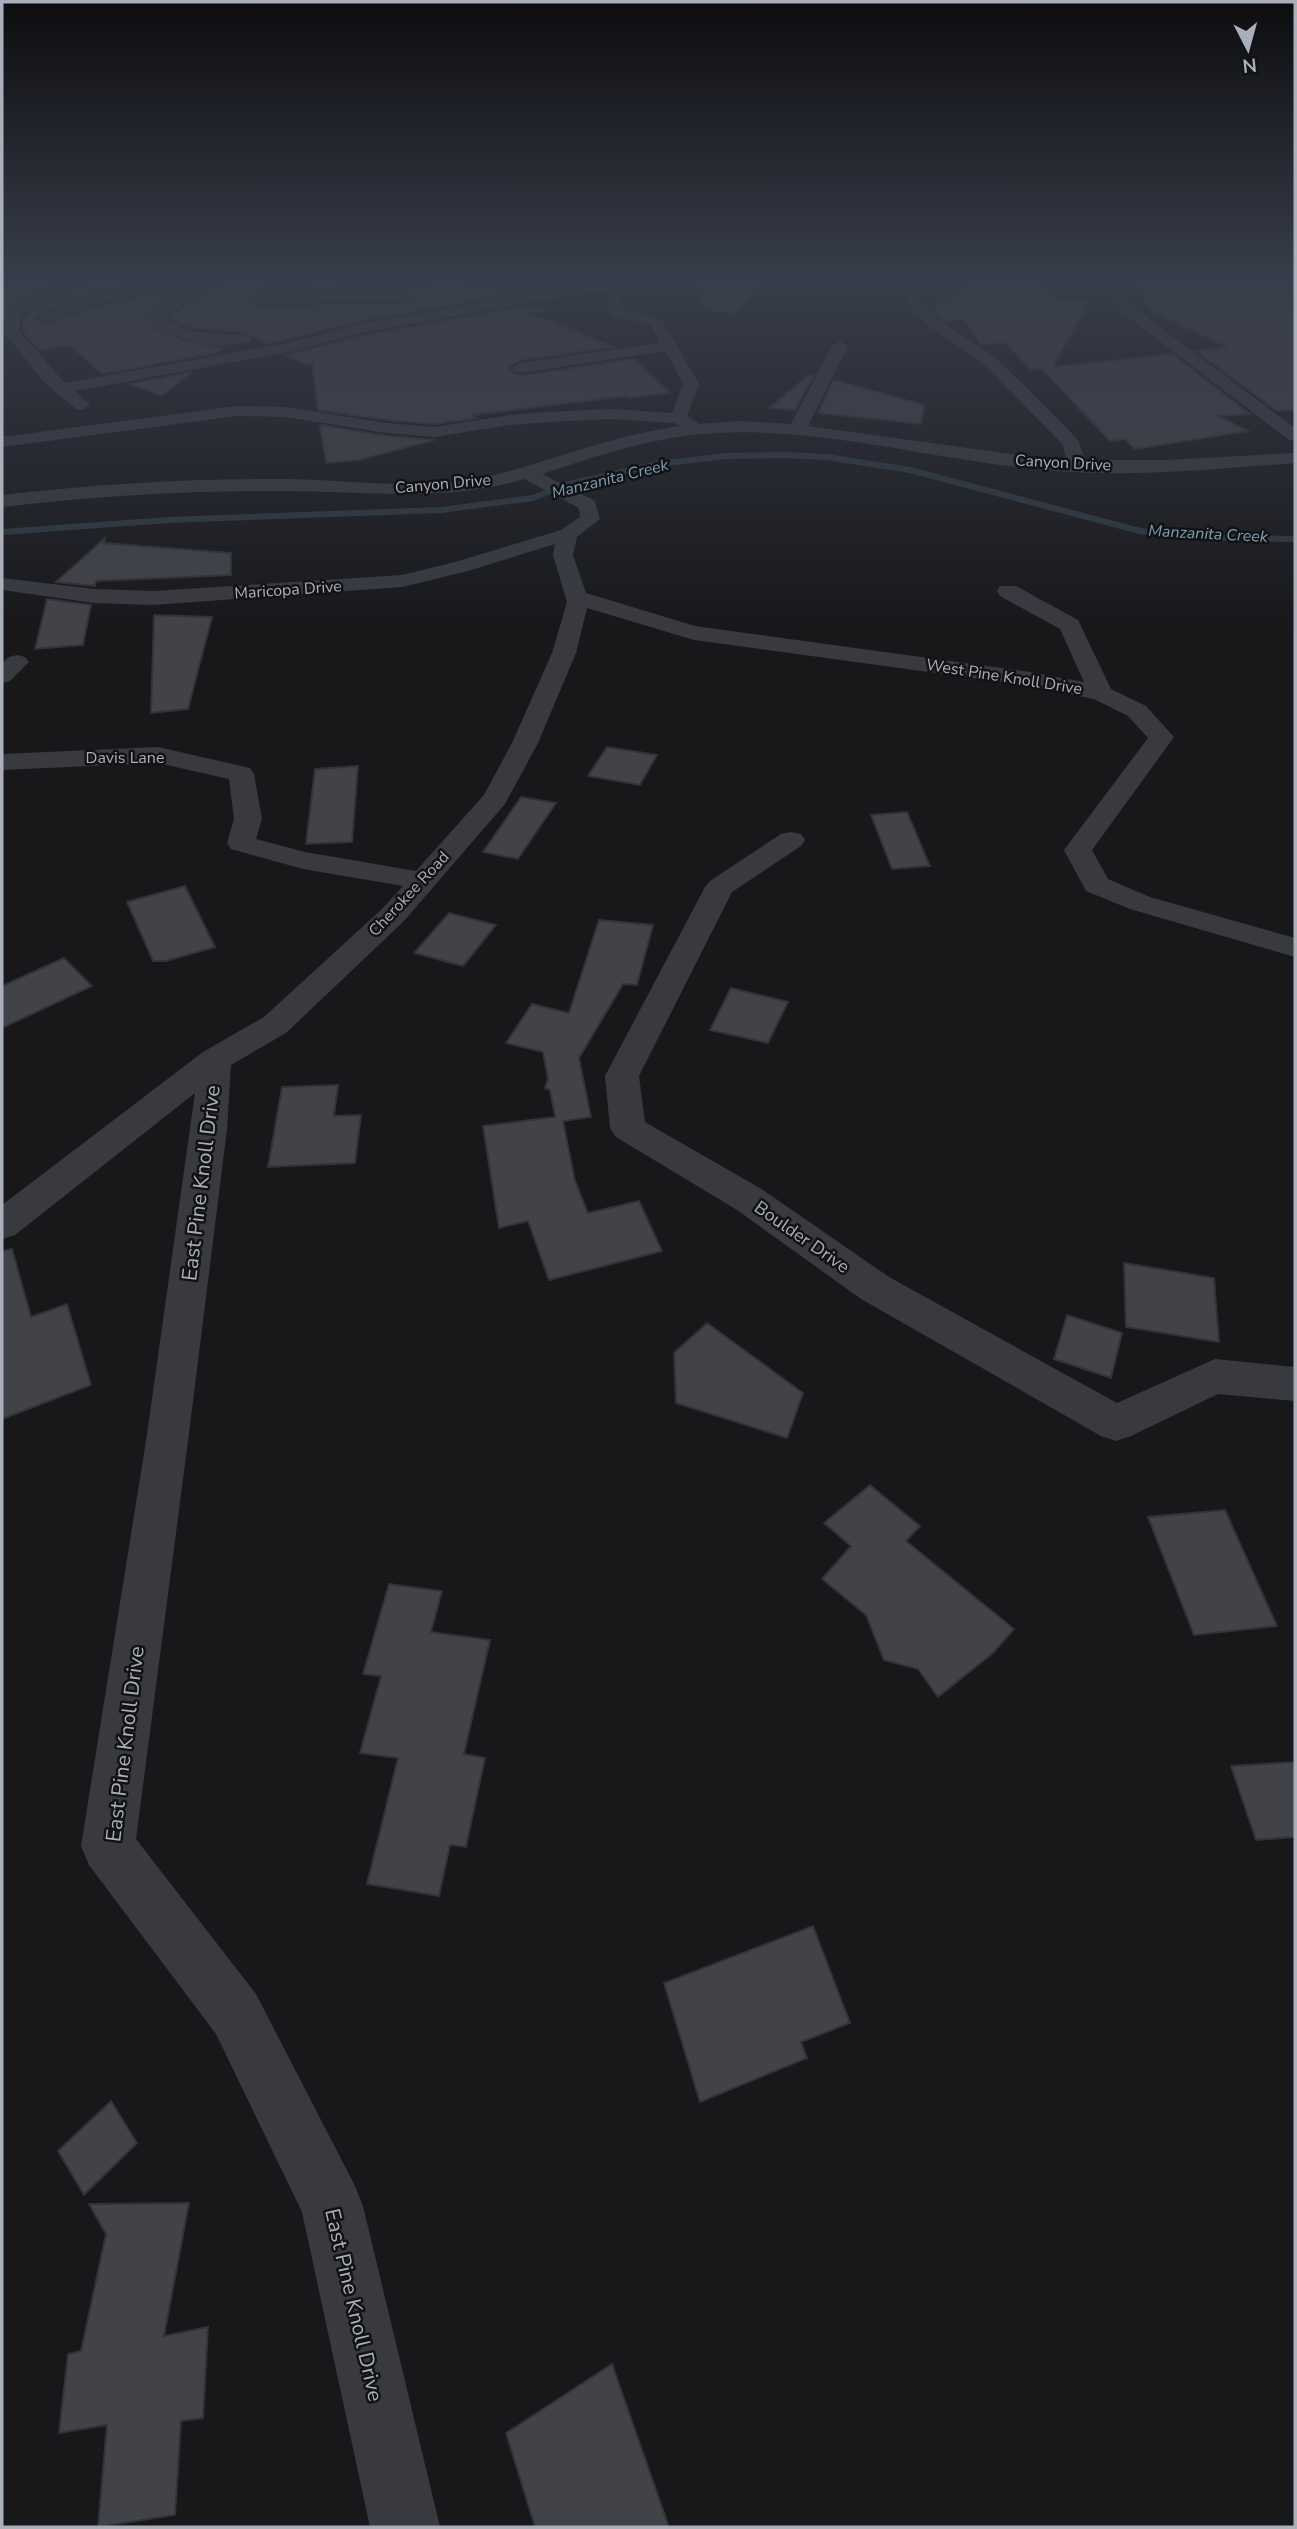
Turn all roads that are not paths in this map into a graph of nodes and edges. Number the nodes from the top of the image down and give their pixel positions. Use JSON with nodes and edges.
{"nodes":[{"id":1,"x":64,"y":391,"type":"edge"},
{"id":2,"x":688,"y":391,"type":"edge"},
{"id":3,"x":817,"y":391,"type":"edge"},
{"id":4,"x":1020,"y":391,"type":"edge"},
{"id":5,"x":1235,"y":391,"type":"edge"},
{"id":6,"x":678,"y":418,"type":"junction"},
{"id":7,"x":97,"y":428,"type":"junction"},
{"id":8,"x":694,"y":428,"type":"junction"},
{"id":9,"x":797,"y":430,"type":"junction"},
{"id":10,"x":1295,"y":436,"type":"edge"},
{"id":11,"x":2,"y":442,"type":"edge"},
{"id":12,"x":1295,"y":458,"type":"edge"},
{"id":13,"x":1077,"y":466,"type":"junction"},
{"id":14,"x":524,"y":472,"type":"junction"},
{"id":15,"x":2,"y":501,"type":"edge"},
{"id":16,"x":568,"y":534,"type":"junction"},
{"id":17,"x":2,"y":584,"type":"edge"},
{"id":18,"x":1008,"y":591,"type":"dead end"},
{"id":19,"x":576,"y":597,"type":"junction"},
{"id":20,"x":1101,"y":693,"type":"junction"},
{"id":21,"x":2,"y":762,"type":"edge"},
{"id":22,"x":791,"y":840,"type":"dead end"},
{"id":23,"x":423,"y":881,"type":"junction"},
{"id":24,"x":1295,"y":948,"type":"edge"},
{"id":25,"x":215,"y":1060,"type":"junction"},
{"id":26,"x":2,"y":1225,"type":"edge"},
{"id":27,"x":1295,"y":1384,"type":"edge"},
{"id":28,"x":405,"y":2527,"type":"edge"}],
"edges":[{"from":1,"to":7,"type":"street"},
{"from":2,"to":6,"type":"street"},
{"from":3,"to":9,"type":"street"},
{"from":4,"to":13,"type":"street"},
{"from":5,"to":10,"type":"street"},
{"from":6,"to":7,"type":"street"},
{"from":6,"to":8,"type":"street"},
{"from":7,"to":11,"type":"street"},
{"from":8,"to":9,"type":"street","name":"Canyon Drive"},
{"from":8,"to":14,"type":"street","name":"Canyon Drive"},
{"from":9,"to":13,"type":"street","name":"Canyon Drive"},
{"from":12,"to":13,"type":"street","name":"Canyon Drive"},
{"from":14,"to":15,"type":"street","name":"Canyon Drive"},
{"from":14,"to":16,"type":"street"},
{"from":16,"to":17,"type":"street","name":"Maricopa Drive"},
{"from":16,"to":19,"type":"street","name":"Cherokee Road"},
{"from":18,"to":20,"type":"street"},
{"from":19,"to":20,"type":"street","name":"West Pine Knoll Drive"},
{"from":19,"to":23,"type":"street","name":"Cherokee Road"},
{"from":20,"to":24,"type":"street","name":"West Pine Knoll Drive"},
{"from":21,"to":23,"type":"street","name":"Davis Lane"},
{"from":22,"to":27,"type":"street","name":"Boulder Drive"},
{"from":23,"to":25,"type":"street","name":"Cherokee Road"},
{"from":25,"to":26,"type":"street","name":"Cherokee Road"},
{"from":25,"to":28,"type":"street","name":"East Pine Knoll Drive"}]}
